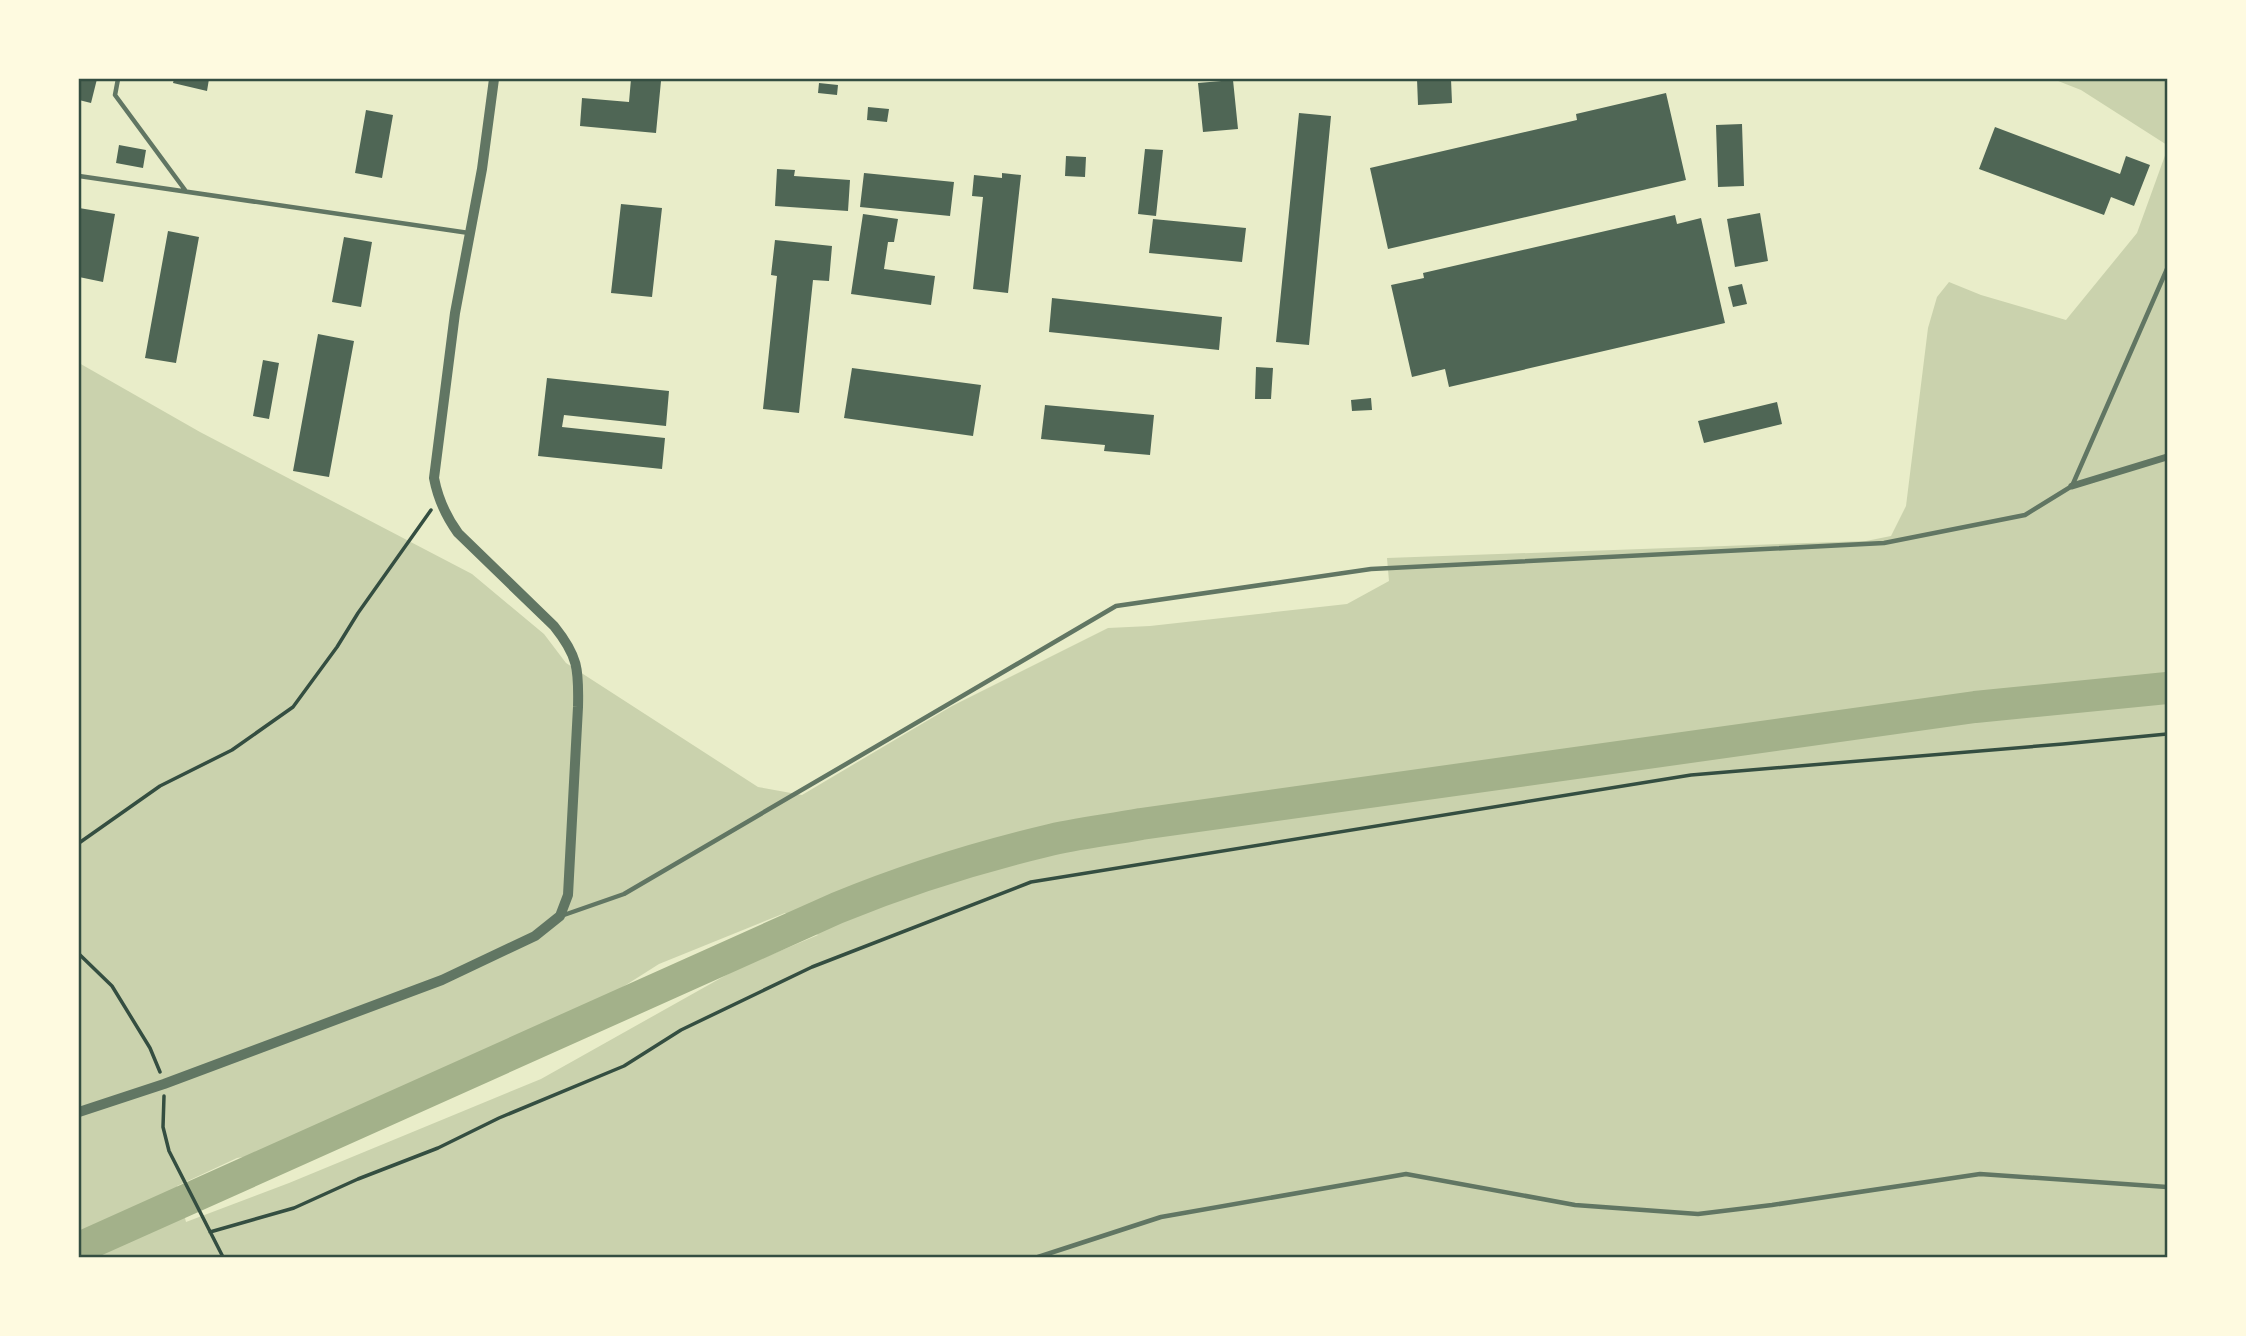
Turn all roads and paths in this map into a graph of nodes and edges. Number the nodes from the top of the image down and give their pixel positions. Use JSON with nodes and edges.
{"nodes":[{"id":1,"x":118,"y":79,"type":"edge"},
{"id":2,"x":494,"y":79,"type":"edge"},
{"id":3,"x":79,"y":176,"type":"edge"},
{"id":4,"x":185,"y":190,"type":"junction"},
{"id":5,"x":470,"y":233,"type":"junction"},
{"id":6,"x":2167,"y":269,"type":"edge"},
{"id":7,"x":2167,"y":457,"type":"edge"},
{"id":8,"x":2072,"y":486,"type":"junction"},
{"id":9,"x":438,"y":499,"type":"junction"},
{"id":10,"x":2167,"y":734,"type":"edge"},
{"id":11,"x":79,"y":843,"type":"edge"},
{"id":12,"x":560,"y":916,"type":"junction"},
{"id":13,"x":79,"y":954,"type":"edge"},
{"id":14,"x":164,"y":1084,"type":"junction"},
{"id":15,"x":79,"y":1112,"type":"edge"},
{"id":16,"x":2167,"y":1187,"type":"edge"},
{"id":17,"x":210,"y":1232,"type":"junction"},
{"id":18,"x":223,"y":1257,"type":"edge"},
{"id":19,"x":1038,"y":1257,"type":"edge"}],
"edges":[{"from":1,"to":4,"type":"lane"},
{"from":2,"to":5,"type":"street"},
{"from":3,"to":4,"type":"lane"},
{"from":4,"to":5,"type":"lane"},
{"from":5,"to":9,"type":"street"},
{"from":6,"to":8,"type":"lane"},
{"from":7,"to":8,"type":"street"},
{"from":8,"to":12,"type":"lane"},
{"from":9,"to":11,"type":"path"},
{"from":9,"to":12,"type":"street"},
{"from":10,"to":17,"type":"path"},
{"from":12,"to":14,"type":"street"},
{"from":13,"to":14,"type":"path"},
{"from":14,"to":15,"type":"street"},
{"from":14,"to":17,"type":"path"},
{"from":16,"to":19,"type":"lane"},
{"from":17,"to":18,"type":"path"}]}
